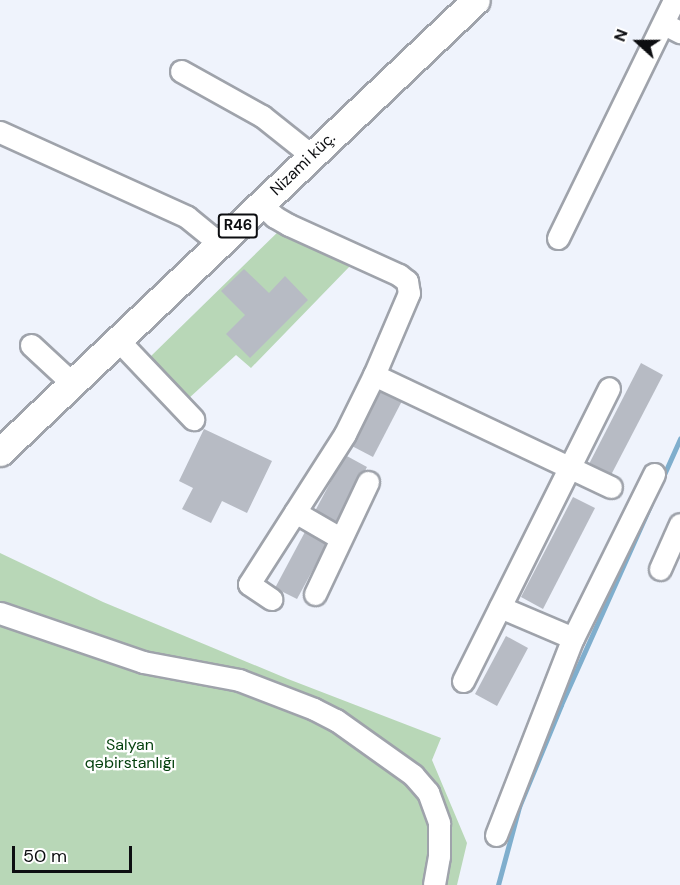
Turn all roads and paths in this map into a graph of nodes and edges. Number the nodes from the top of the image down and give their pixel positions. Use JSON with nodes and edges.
{"nodes":[{"id":1,"x":476,"y":0,"type":"edge"},
{"id":2,"x":674,"y":0,"type":"edge"},
{"id":3,"x":672,"y":28,"type":"edge"},
{"id":4,"x":181,"y":71,"type":"dead end"},
{"id":5,"x":0,"y":132,"type":"edge"},
{"id":6,"x":311,"y":155,"type":"junction"},
{"id":7,"x":261,"y":204,"type":"junction"},
{"id":8,"x":558,"y":238,"type":"dead end"},
{"id":9,"x":220,"y":244,"type":"junction"},
{"id":10,"x":118,"y":341,"type":"junction"},
{"id":11,"x":30,"y":345,"type":"dead end"},
{"id":12,"x":374,"y":375,"type":"junction"},
{"id":13,"x":73,"y":384,"type":"junction"},
{"id":14,"x":609,"y":388,"type":"dead end"},
{"id":15,"x":193,"y":419,"type":"dead end"},
{"id":16,"x":0,"y":452,"type":"edge"},
{"id":17,"x":570,"y":467,"type":"junction"},
{"id":18,"x":654,"y":474,"type":"dead end"},
{"id":19,"x":368,"y":482,"type":"dead end"},
{"id":20,"x":611,"y":487,"type":"dead end"},
{"id":21,"x":295,"y":512,"type":"junction"},
{"id":22,"x":680,"y":524,"type":"edge"},
{"id":23,"x":340,"y":538,"type":"junction"},
{"id":24,"x":660,"y":569,"type":"dead end"},
{"id":25,"x":315,"y":594,"type":"dead end"},
{"id":26,"x":271,"y":599,"type":"dead end"},
{"id":27,"x":500,"y":607,"type":"junction"},
{"id":28,"x":0,"y":613,"type":"edge"},
{"id":29,"x":573,"y":638,"type":"junction"},
{"id":30,"x":463,"y":681,"type":"dead end"},
{"id":31,"x":496,"y":835,"type":"dead end"},
{"id":32,"x":434,"y":885,"type":"edge"}],
"edges":[{"from":1,"to":6,"type":"main road","name":"Nizami küç.","number":"R46"},
{"from":2,"to":3,"type":"street"},
{"from":3,"to":8,"type":"street"},
{"from":4,"to":6,"type":"street"},
{"from":5,"to":9,"type":"street"},
{"from":6,"to":7,"type":"main road","name":"Nizami küç.","number":"R46"},
{"from":7,"to":9,"type":"main road","name":"Nizami küç.","number":"R46"},
{"from":7,"to":12,"type":"street"},
{"from":9,"to":10,"type":"main road","name":"Nizami küç.","number":"R46"},
{"from":10,"to":13,"type":"main road","name":"Nizami küç.","number":"R46"},
{"from":10,"to":15,"type":"street"},
{"from":11,"to":13,"type":"street"},
{"from":12,"to":17,"type":"street"},
{"from":12,"to":21,"type":"street"},
{"from":13,"to":16,"type":"main road","name":"Nizami küç.","number":"R46"},
{"from":14,"to":17,"type":"street"},
{"from":17,"to":20,"type":"street"},
{"from":17,"to":27,"type":"street"},
{"from":18,"to":29,"type":"street"},
{"from":19,"to":23,"type":"street"},
{"from":21,"to":23,"type":"street"},
{"from":21,"to":26,"type":"street"},
{"from":22,"to":24,"type":"street"},
{"from":23,"to":25,"type":"street"},
{"from":27,"to":29,"type":"street"},
{"from":27,"to":30,"type":"street"},
{"from":28,"to":32,"type":"street"},
{"from":29,"to":31,"type":"street"}]}
